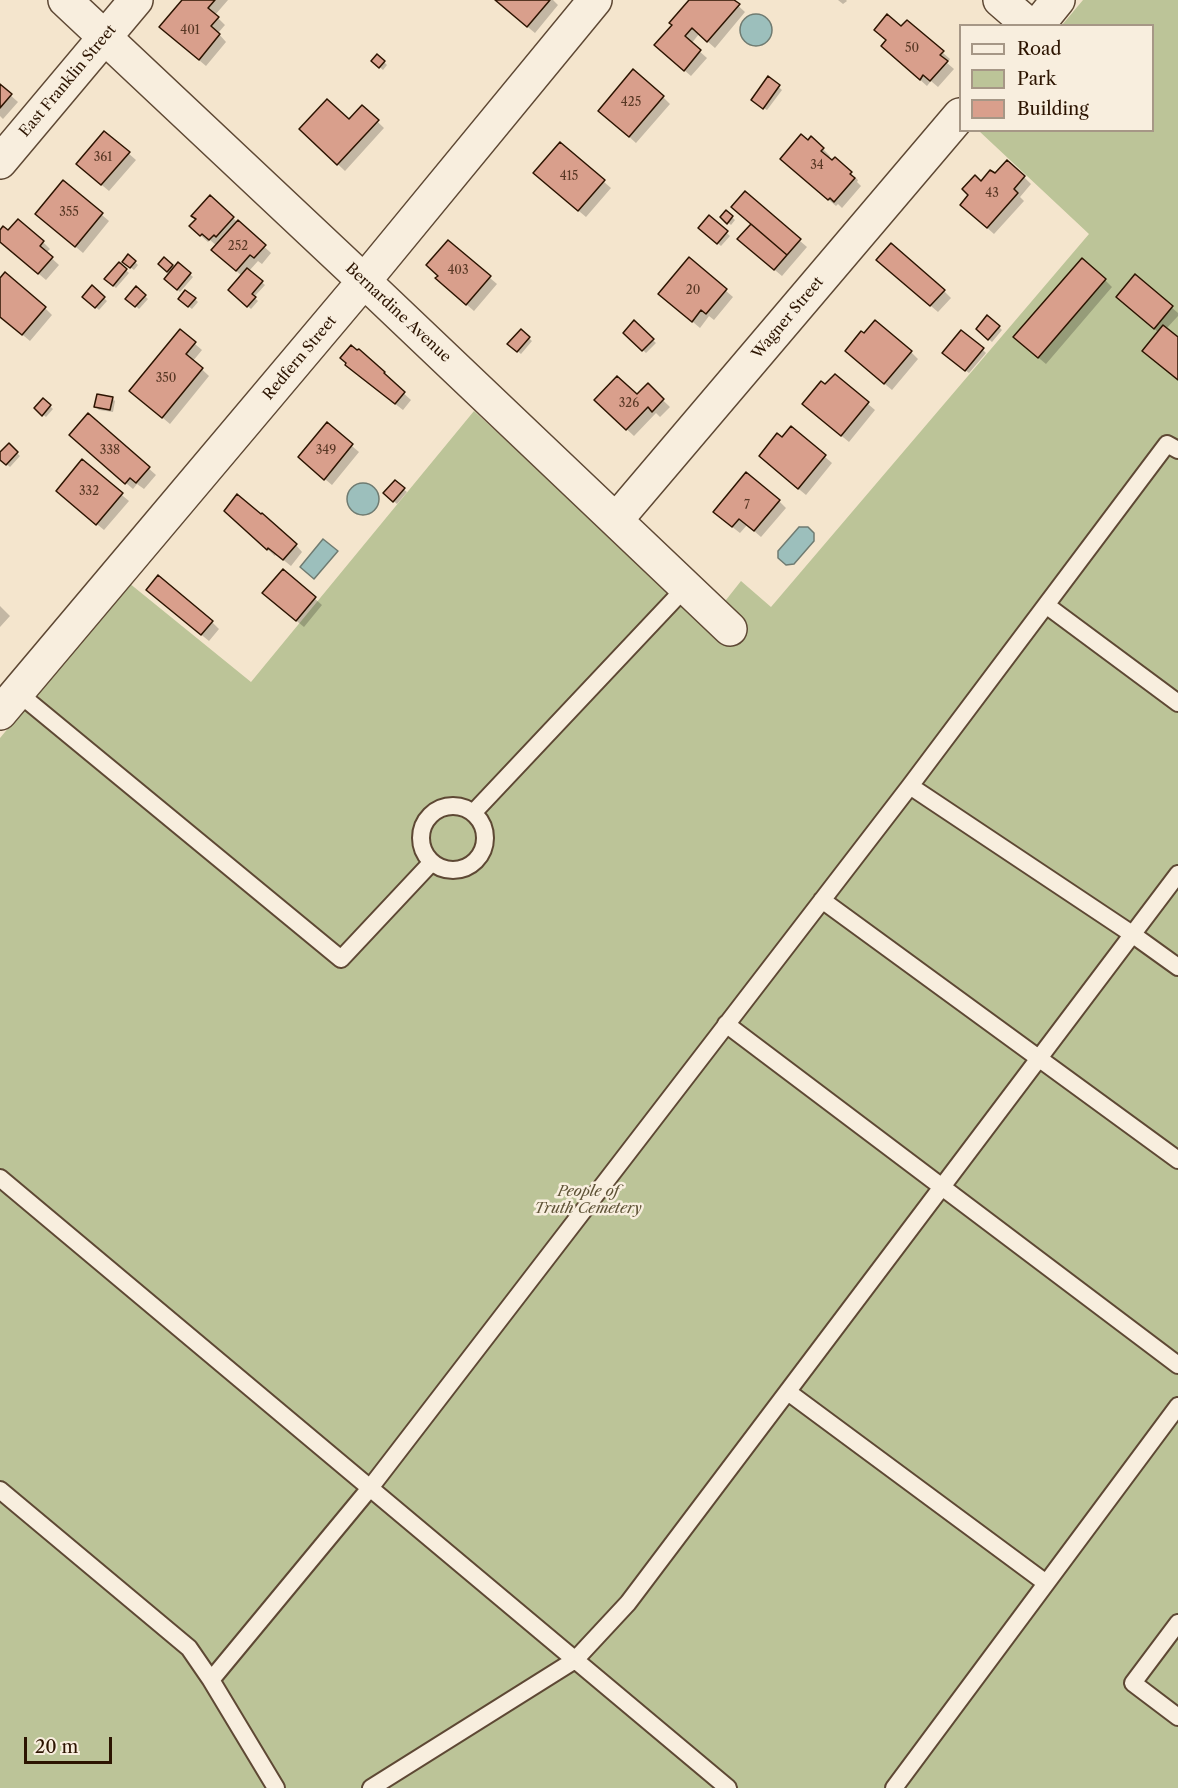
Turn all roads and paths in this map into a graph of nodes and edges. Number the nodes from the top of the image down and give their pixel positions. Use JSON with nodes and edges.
{"nodes":[{"id":1,"x":64,"y":0,"type":"edge"},
{"id":2,"x":136,"y":0,"type":"edge"},
{"id":3,"x":595,"y":0,"type":"edge"},
{"id":4,"x":1000,"y":0,"type":"edge"},
{"id":5,"x":1058,"y":0,"type":"edge"},
{"id":6,"x":1028,"y":24,"type":"edge"},
{"id":7,"x":1038,"y":24,"type":"edge"},
{"id":8,"x":105,"y":37,"type":"junction"},
{"id":9,"x":959,"y":116,"type":"edge"},
{"id":10,"x":0,"y":162,"type":"edge"},
{"id":11,"x":364,"y":281,"type":"junction"},
{"id":12,"x":1178,"y":450,"type":"edge"},
{"id":13,"x":616,"y":520,"type":"junction"},
{"id":14,"x":686,"y":587,"type":"junction"},
{"id":15,"x":1046,"y":604,"type":"junction"},
{"id":16,"x":730,"y":629,"type":"dead end"},
{"id":17,"x":9,"y":702,"type":"edge"},
{"id":18,"x":1178,"y":703,"type":"edge"},
{"id":19,"x":910,"y":786,"type":"junction"},
{"id":20,"x":473,"y":813,"type":"junction"},
{"id":21,"x":432,"y":862,"type":"junction"},
{"id":22,"x":1178,"y":874,"type":"edge"},
{"id":23,"x":822,"y":900,"type":"junction"},
{"id":24,"x":1132,"y":934,"type":"junction"},
{"id":25,"x":1178,"y":968,"type":"edge"},
{"id":26,"x":726,"y":1024,"type":"junction"},
{"id":27,"x":1038,"y":1059,"type":"junction"},
{"id":28,"x":1178,"y":1160,"type":"edge"},
{"id":29,"x":0,"y":1178,"type":"edge"},
{"id":30,"x":942,"y":1187,"type":"junction"},
{"id":31,"x":1178,"y":1365,"type":"edge"},
{"id":32,"x":788,"y":1392,"type":"junction"},
{"id":33,"x":1178,"y":1406,"type":"edge"},
{"id":34,"x":370,"y":1488,"type":"junction"},
{"id":35,"x":0,"y":1490,"type":"edge"},
{"id":36,"x":1046,"y":1583,"type":"junction"},
{"id":37,"x":1178,"y":1623,"type":"edge"},
{"id":38,"x":575,"y":1660,"type":"junction"},
{"id":39,"x":211,"y":1680,"type":"junction"},
{"id":40,"x":1178,"y":1717,"type":"edge"},
{"id":41,"x":270,"y":1784,"type":"edge"},
{"id":42,"x":371,"y":1788,"type":"edge"},
{"id":43,"x":728,"y":1788,"type":"edge"},
{"id":44,"x":894,"y":1788,"type":"edge"}],
"edges":[{"from":1,"to":8,"type":"street","name":"Bernardine Avenue"},
{"from":2,"to":8,"type":"street","name":"East Franklin Street"},
{"from":3,"to":11,"type":"street","name":"Redfern Street"},
{"from":4,"to":6,"type":"street"},
{"from":5,"to":7,"type":"street"},
{"from":8,"to":10,"type":"street","name":"East Franklin Street"},
{"from":8,"to":11,"type":"street","name":"Bernardine Avenue"},
{"from":9,"to":13,"type":"street","name":"Wagner Street"},
{"from":11,"to":13,"type":"street","name":"Bernardine Avenue"},
{"from":11,"to":17,"type":"street","name":"Redfern Street"},
{"from":12,"to":15,"type":"lane"},
{"from":13,"to":14,"type":"street","name":"Bernardine Avenue"},
{"from":14,"to":16,"type":"street","name":"Bernardine Avenue"},
{"from":14,"to":20,"type":"lane"},
{"from":15,"to":18,"type":"lane"},
{"from":15,"to":19,"type":"lane"},
{"from":17,"to":21,"type":"lane"},
{"from":19,"to":23,"type":"lane"},
{"from":19,"to":24,"type":"lane"},
{"from":20,"to":21,"type":"lane"},
{"from":20,"to":21,"type":"lane"},
{"from":22,"to":24,"type":"lane"},
{"from":23,"to":26,"type":"lane"},
{"from":23,"to":27,"type":"lane"},
{"from":24,"to":25,"type":"lane"},
{"from":24,"to":27,"type":"lane"},
{"from":26,"to":30,"type":"lane"},
{"from":26,"to":34,"type":"lane"},
{"from":27,"to":28,"type":"lane"},
{"from":27,"to":30,"type":"lane"},
{"from":29,"to":34,"type":"lane"},
{"from":30,"to":31,"type":"lane"},
{"from":30,"to":32,"type":"lane"},
{"from":32,"to":36,"type":"lane"},
{"from":32,"to":38,"type":"lane"},
{"from":33,"to":36,"type":"lane"},
{"from":34,"to":38,"type":"lane"},
{"from":34,"to":39,"type":"lane"},
{"from":35,"to":39,"type":"lane"},
{"from":36,"to":44,"type":"lane"},
{"from":37,"to":40,"type":"lane"},
{"from":38,"to":42,"type":"lane"},
{"from":38,"to":43,"type":"lane"},
{"from":39,"to":41,"type":"lane"}]}
